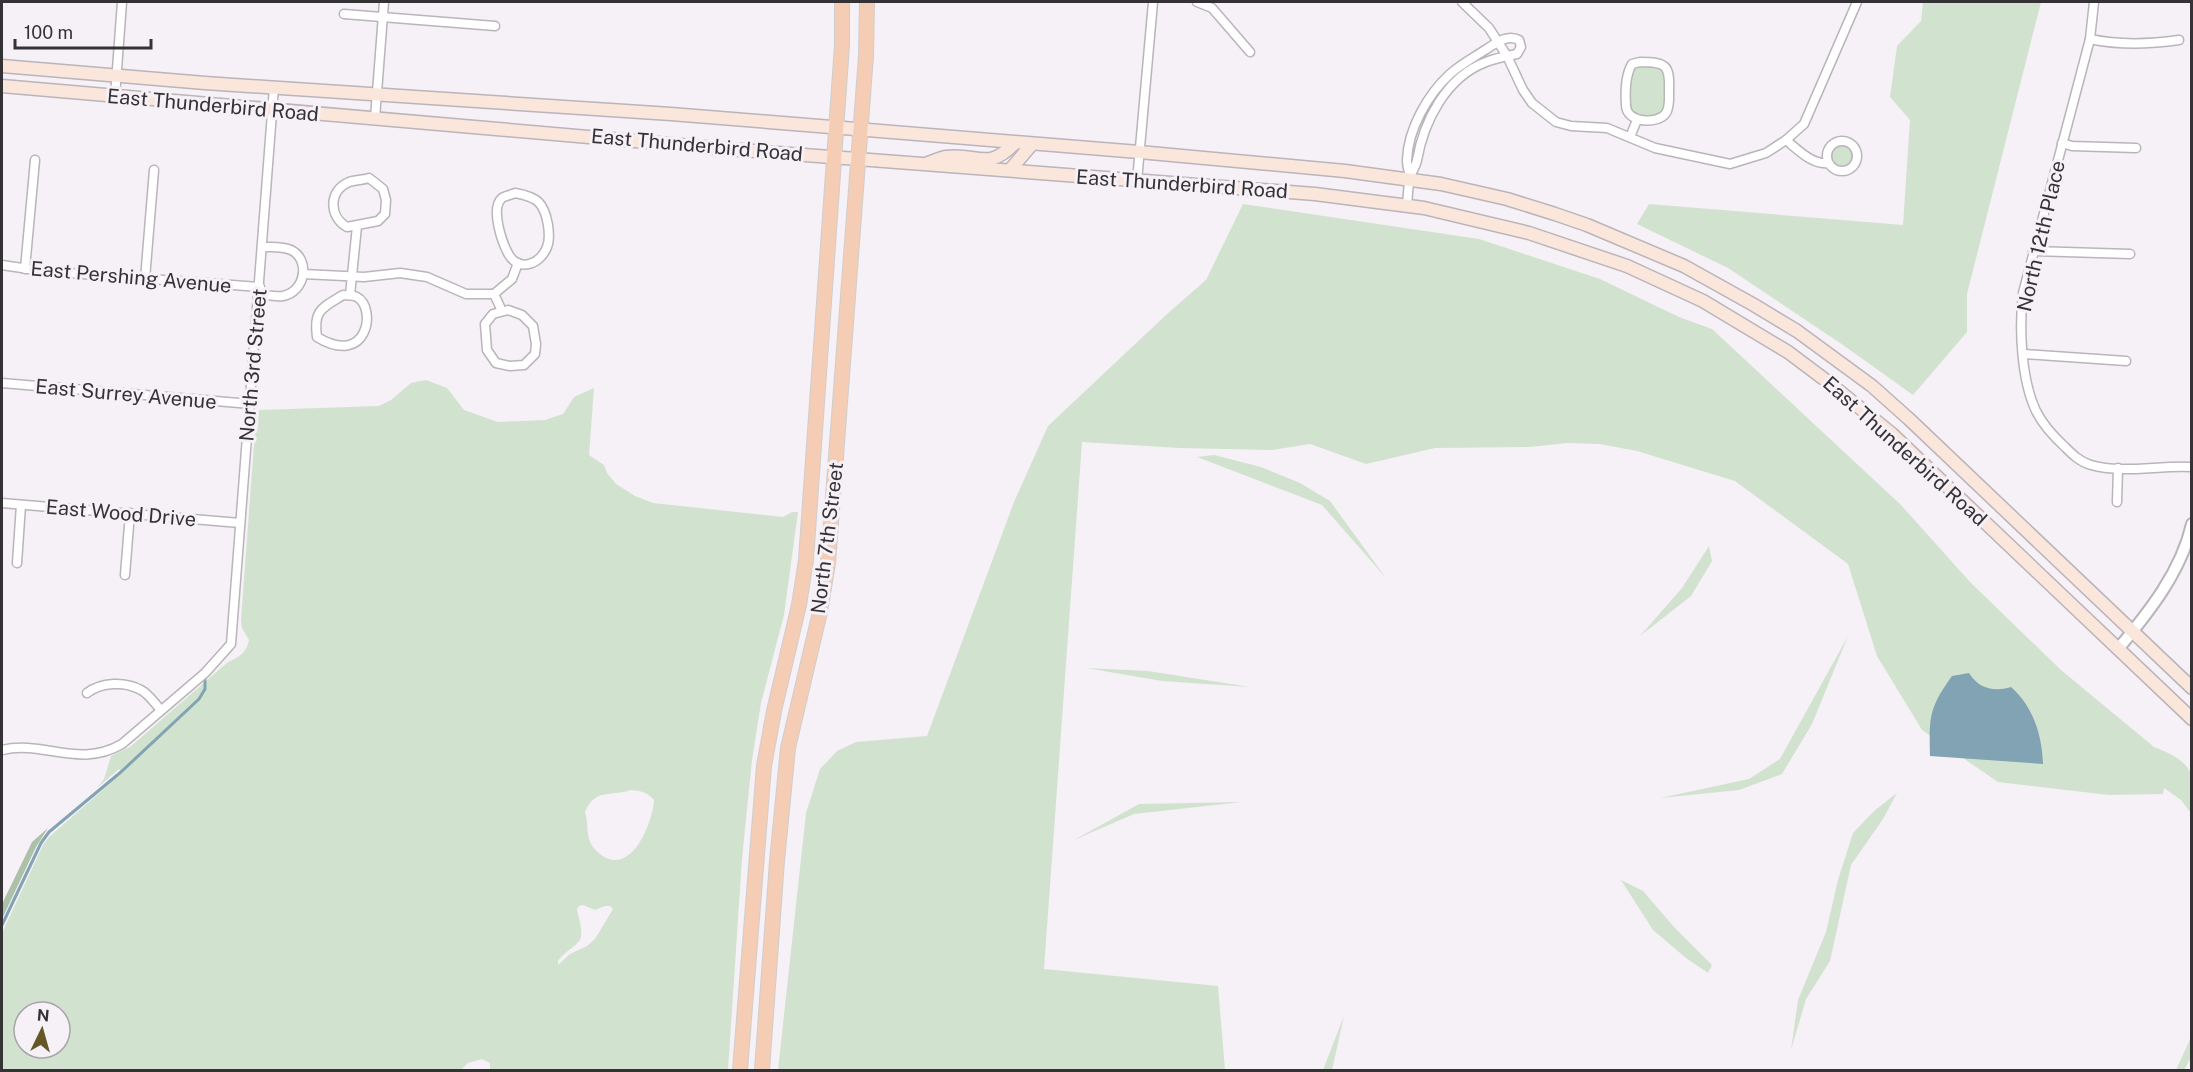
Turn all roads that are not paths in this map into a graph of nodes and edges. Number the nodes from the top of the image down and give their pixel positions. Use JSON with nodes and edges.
{"nodes":[{"id":1,"x":122,"y":2,"type":"edge"},
{"id":2,"x":384,"y":2,"type":"edge"},
{"id":3,"x":842,"y":2,"type":"edge"},
{"id":4,"x":867,"y":2,"type":"edge"},
{"id":5,"x":1153,"y":2,"type":"edge"},
{"id":6,"x":1197,"y":2,"type":"edge"},
{"id":7,"x":1464,"y":2,"type":"edge"},
{"id":8,"x":1857,"y":2,"type":"edge"},
{"id":9,"x":2094,"y":2,"type":"edge"},
{"id":10,"x":344,"y":14,"type":"dead end"},
{"id":11,"x":383,"y":17,"type":"junction"},
{"id":12,"x":495,"y":26,"type":"dead end"},
{"id":13,"x":2090,"y":39,"type":"junction"},
{"id":14,"x":2180,"y":40,"type":"dead end"},
{"id":15,"x":1498,"y":42,"type":"junction"},
{"id":16,"x":1250,"y":52,"type":"dead end"},
{"id":17,"x":1507,"y":56,"type":"junction"},
{"id":18,"x":2,"y":66,"type":"edge"},
{"id":19,"x":117,"y":76,"type":"junction"},
{"id":20,"x":2,"y":86,"type":"edge"},
{"id":21,"x":274,"y":87,"type":"junction"},
{"id":22,"x":377,"y":94,"type":"junction"},
{"id":23,"x":115,"y":96,"type":"junction"},
{"id":24,"x":273,"y":110,"type":"junction"},
{"id":25,"x":375,"y":118,"type":"junction"},
{"id":26,"x":1637,"y":120,"type":"junction"},
{"id":27,"x":836,"y":128,"type":"junction"},
{"id":28,"x":860,"y":130,"type":"junction"},
{"id":29,"x":1630,"y":137,"type":"junction"},
{"id":30,"x":1786,"y":140,"type":"junction"},
{"id":31,"x":1016,"y":143,"type":"junction"},
{"id":32,"x":2062,"y":143,"type":"junction"},
{"id":33,"x":1032,"y":144,"type":"junction"},
{"id":34,"x":2136,"y":148,"type":"dead end"},
{"id":35,"x":1139,"y":152,"type":"junction"},
{"id":36,"x":834,"y":157,"type":"junction"},
{"id":37,"x":858,"y":159,"type":"junction"},
{"id":38,"x":34,"y":160,"type":"dead end"},
{"id":39,"x":1828,"y":163,"type":"dead end"},
{"id":40,"x":924,"y":164,"type":"junction"},
{"id":41,"x":153,"y":170,"type":"dead end"},
{"id":42,"x":1010,"y":170,"type":"junction"},
{"id":43,"x":1410,"y":178,"type":"junction"},
{"id":44,"x":1137,"y":181,"type":"junction"},
{"id":45,"x":1407,"y":205,"type":"junction"},
{"id":46,"x":357,"y":226,"type":"junction"},
{"id":47,"x":263,"y":247,"type":"junction"},
{"id":48,"x":2033,"y":251,"type":"junction"},
{"id":49,"x":2130,"y":254,"type":"dead end"},
{"id":50,"x":518,"y":263,"type":"junction"},
{"id":51,"x":2,"y":266,"type":"edge"},
{"id":52,"x":25,"y":269,"type":"junction"},
{"id":53,"x":303,"y":274,"type":"junction"},
{"id":54,"x":352,"y":277,"type":"junction"},
{"id":55,"x":146,"y":279,"type":"junction"},
{"id":56,"x":260,"y":291,"type":"junction"},
{"id":57,"x":494,"y":294,"type":"junction"},
{"id":58,"x":350,"y":295,"type":"junction"},
{"id":59,"x":502,"y":311,"type":"junction"},
{"id":60,"x":2024,"y":354,"type":"junction"},
{"id":61,"x":2126,"y":361,"type":"dead end"},
{"id":62,"x":2,"y":383,"type":"edge"},
{"id":63,"x":250,"y":404,"type":"junction"},
{"id":64,"x":2192,"y":467,"type":"edge"},
{"id":65,"x":2118,"y":468,"type":"junction"},
{"id":66,"x":2117,"y":502,"type":"dead end"},
{"id":67,"x":2,"y":503,"type":"edge"},
{"id":68,"x":21,"y":505,"type":"junction"},
{"id":69,"x":130,"y":513,"type":"junction"},
{"id":70,"x":240,"y":523,"type":"junction"},
{"id":71,"x":2192,"y":524,"type":"edge"},
{"id":72,"x":17,"y":563,"type":"dead end"},
{"id":73,"x":125,"y":576,"type":"dead end"},
{"id":74,"x":2133,"y":632,"type":"junction"},
{"id":75,"x":2118,"y":649,"type":"junction"},
{"id":76,"x":2192,"y":688,"type":"edge"},
{"id":77,"x":87,"y":693,"type":"dead end"},
{"id":78,"x":161,"y":710,"type":"junction"},
{"id":79,"x":2192,"y":719,"type":"edge"},
{"id":80,"x":2,"y":750,"type":"edge"},
{"id":81,"x":740,"y":1071,"type":"edge"},
{"id":82,"x":762,"y":1071,"type":"edge"}],
"edges":[{"from":1,"to":19,"type":"street"},
{"from":2,"to":11,"type":"street"},
{"from":3,"to":27,"type":"main road","name":"North 7th Street"},
{"from":4,"to":28,"type":"main road","name":"North 7th Street"},
{"from":5,"to":35,"type":"street"},
{"from":6,"to":16,"type":"street"},
{"from":7,"to":15,"type":"street"},
{"from":8,"to":30,"type":"street"},
{"from":9,"to":13,"type":"street","name":"North 12th Place"},
{"from":10,"to":11,"type":"street"},
{"from":11,"to":12,"type":"street"},
{"from":11,"to":22,"type":"street"},
{"from":13,"to":14,"type":"street"},
{"from":13,"to":32,"type":"street","name":"North 12th Place"},
{"from":15,"to":17,"type":"street"},
{"from":15,"to":17,"type":"street"},
{"from":15,"to":43,"type":"street"},
{"from":17,"to":29,"type":"street"},
{"from":17,"to":43,"type":"street"},
{"from":18,"to":19,"type":"main road","name":"East Thunderbird Road"},
{"from":19,"to":21,"type":"main road","name":"East Thunderbird Road"},
{"from":19,"to":23,"type":"street"},
{"from":20,"to":23,"type":"main road","name":"East Thunderbird Road"},
{"from":21,"to":22,"type":"main road","name":"East Thunderbird Road"},
{"from":21,"to":24,"type":"street","name":"North 3rd Street"},
{"from":22,"to":25,"type":"street"},
{"from":22,"to":27,"type":"main road","name":"East Thunderbird Road"},
{"from":23,"to":24,"type":"main road","name":"East Thunderbird Road"},
{"from":24,"to":25,"type":"main road","name":"East Thunderbird Road"},
{"from":24,"to":47,"type":"street","name":"North 3rd Street"},
{"from":25,"to":36,"type":"main road","name":"East Thunderbird Road"},
{"from":26,"to":26,"type":"street"},
{"from":26,"to":29,"type":"street"},
{"from":27,"to":28,"type":"main road","name":"East Thunderbird Road"},
{"from":27,"to":36,"type":"main road","name":"North 7th Street"},
{"from":28,"to":31,"type":"main road","name":"East Thunderbird Road"},
{"from":28,"to":37,"type":"main road","name":"North 7th Street"},
{"from":29,"to":30,"type":"street"},
{"from":30,"to":39,"type":"street"},
{"from":31,"to":33,"type":"main road","name":"East Thunderbird Road"},
{"from":31,"to":40,"type":"main road"},
{"from":32,"to":34,"type":"street"},
{"from":32,"to":48,"type":"street","name":"North 12th Place"},
{"from":33,"to":35,"type":"main road","name":"East Thunderbird Road"},
{"from":33,"to":42,"type":"main road"},
{"from":35,"to":43,"type":"main road","name":"East Thunderbird Road"},
{"from":35,"to":44,"type":"street"},
{"from":36,"to":37,"type":"main road","name":"East Thunderbird Road"},
{"from":36,"to":81,"type":"main road","name":"North 7th Street"},
{"from":37,"to":40,"type":"main road","name":"East Thunderbird Road"},
{"from":37,"to":82,"type":"main road","name":"North 7th Street"},
{"from":38,"to":52,"type":"street"},
{"from":40,"to":42,"type":"main road","name":"East Thunderbird Road"},
{"from":41,"to":55,"type":"street"},
{"from":42,"to":44,"type":"main road","name":"East Thunderbird Road"},
{"from":43,"to":45,"type":"street"},
{"from":43,"to":74,"type":"main road","name":"East Thunderbird Road"},
{"from":44,"to":45,"type":"main road","name":"East Thunderbird Road"},
{"from":45,"to":75,"type":"main road","name":"East Thunderbird Road"},
{"from":46,"to":46,"type":"street"},
{"from":46,"to":54,"type":"street"},
{"from":47,"to":53,"type":"street"},
{"from":47,"to":56,"type":"street","name":"North 3rd Street"},
{"from":48,"to":49,"type":"street"},
{"from":48,"to":60,"type":"street","name":"North 12th Place"},
{"from":50,"to":50,"type":"street"},
{"from":50,"to":57,"type":"street"},
{"from":51,"to":52,"type":"street","name":"East Pershing Avenue"},
{"from":52,"to":55,"type":"street","name":"East Pershing Avenue"},
{"from":53,"to":54,"type":"street"},
{"from":53,"to":56,"type":"street","name":"East Pershing Avenue"},
{"from":54,"to":57,"type":"street"},
{"from":54,"to":58,"type":"street"},
{"from":55,"to":56,"type":"street","name":"East Pershing Avenue"},
{"from":56,"to":63,"type":"street","name":"North 3rd Street"},
{"from":57,"to":59,"type":"street"},
{"from":58,"to":58,"type":"street"},
{"from":59,"to":59,"type":"street"},
{"from":60,"to":61,"type":"street"},
{"from":60,"to":65,"type":"street","name":"North 12th Place"},
{"from":62,"to":63,"type":"street","name":"East Surrey Avenue"},
{"from":63,"to":70,"type":"street","name":"North 3rd Street"},
{"from":64,"to":65,"type":"street"},
{"from":65,"to":66,"type":"street"},
{"from":67,"to":68,"type":"street","name":"East Wood Drive"},
{"from":68,"to":69,"type":"street","name":"East Wood Drive"},
{"from":68,"to":72,"type":"street"},
{"from":69,"to":70,"type":"street","name":"East Wood Drive"},
{"from":69,"to":73,"type":"street"},
{"from":70,"to":78,"type":"street","name":"North 3rd Street"},
{"from":71,"to":74,"type":"street"},
{"from":74,"to":75,"type":"street"},
{"from":74,"to":76,"type":"main road","name":"East Thunderbird Road"},
{"from":75,"to":79,"type":"main road","name":"East Thunderbird Road"},
{"from":77,"to":78,"type":"street"},
{"from":78,"to":80,"type":"street"}]}
